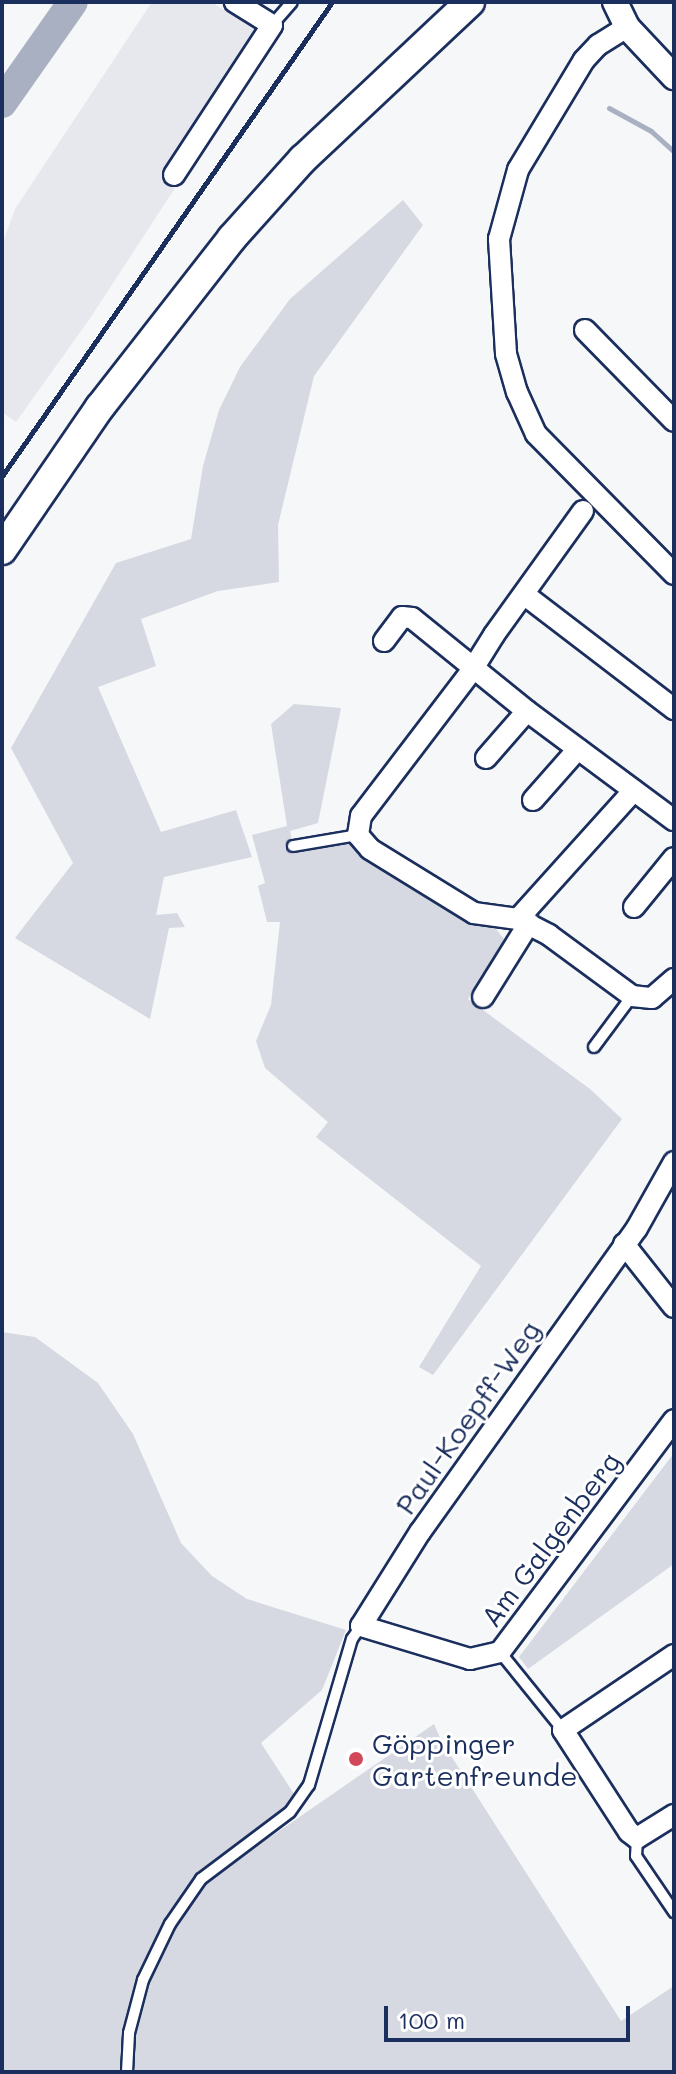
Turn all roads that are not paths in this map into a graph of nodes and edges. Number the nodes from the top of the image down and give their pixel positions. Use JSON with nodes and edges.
{"nodes":[{"id":1,"x":235,"y":2,"type":"edge"},
{"id":2,"x":292,"y":2,"type":"edge"},
{"id":3,"x":470,"y":2,"type":"edge"},
{"id":4,"x":615,"y":2,"type":"edge"},
{"id":5,"x":272,"y":25,"type":"junction"},
{"id":6,"x":627,"y":27,"type":"junction"},
{"id":7,"x":674,"y":77,"type":"edge"},
{"id":8,"x":174,"y":175,"type":"dead end"},
{"id":9,"x":585,"y":330,"type":"dead end"},
{"id":10,"x":674,"y":421,"type":"edge"},
{"id":11,"x":583,"y":511,"type":"dead end"},
{"id":12,"x":2,"y":550,"type":"edge"},
{"id":13,"x":674,"y":574,"type":"edge"},
{"id":14,"x":525,"y":595,"type":"junction"},
{"id":15,"x":384,"y":641,"type":"dead end"},
{"id":16,"x":473,"y":669,"type":"junction"},
{"id":17,"x":674,"y":709,"type":"edge"},
{"id":18,"x":527,"y":711,"type":"junction"},
{"id":19,"x":578,"y":749,"type":"junction"},
{"id":20,"x":486,"y":758,"type":"dead end"},
{"id":21,"x":634,"y":790,"type":"junction"},
{"id":22,"x":533,"y":800,"type":"dead end"},
{"id":23,"x":674,"y":820,"type":"edge"},
{"id":24,"x":358,"y":835,"type":"junction"},
{"id":25,"x":293,"y":846,"type":"dead end"},
{"id":26,"x":674,"y":858,"type":"edge"},
{"id":27,"x":634,"y":907,"type":"dead end"},
{"id":28,"x":524,"y":921,"type":"junction"},
{"id":29,"x":674,"y":979,"type":"edge"},
{"id":30,"x":632,"y":996,"type":"junction"},
{"id":31,"x":483,"y":997,"type":"dead end"},
{"id":32,"x":594,"y":1047,"type":"dead end"},
{"id":33,"x":674,"y":1162,"type":"edge"},
{"id":34,"x":624,"y":1244,"type":"junction"},
{"id":35,"x":674,"y":1307,"type":"edge"},
{"id":36,"x":674,"y":1420,"type":"edge"},
{"id":37,"x":361,"y":1626,"type":"junction"},
{"id":38,"x":500,"y":1652,"type":"junction"},
{"id":39,"x":674,"y":1655,"type":"edge"},
{"id":40,"x":563,"y":1730,"type":"junction"},
{"id":41,"x":674,"y":1815,"type":"edge"},
{"id":42,"x":637,"y":1838,"type":"junction"},
{"id":43,"x":674,"y":1912,"type":"edge"},
{"id":44,"x":127,"y":2072,"type":"edge"}],
"edges":[{"from":1,"to":5,"type":"street"},
{"from":2,"to":5,"type":"lane"},
{"from":3,"to":12,"type":"main road"},
{"from":4,"to":6,"type":"street"},
{"from":5,"to":8,"type":"street"},
{"from":6,"to":7,"type":"street"},
{"from":6,"to":13,"type":"street"},
{"from":9,"to":10,"type":"street"},
{"from":11,"to":14,"type":"street"},
{"from":14,"to":16,"type":"street"},
{"from":14,"to":17,"type":"street"},
{"from":15,"to":16,"type":"street"},
{"from":16,"to":18,"type":"street"},
{"from":16,"to":24,"type":"street"},
{"from":18,"to":19,"type":"street"},
{"from":18,"to":20,"type":"street"},
{"from":19,"to":21,"type":"street"},
{"from":19,"to":22,"type":"street"},
{"from":21,"to":23,"type":"street"},
{"from":21,"to":28,"type":"street"},
{"from":24,"to":25,"type":"lane"},
{"from":24,"to":28,"type":"street"},
{"from":26,"to":27,"type":"street"},
{"from":28,"to":30,"type":"street"},
{"from":28,"to":31,"type":"street"},
{"from":29,"to":30,"type":"street"},
{"from":30,"to":32,"type":"lane"},
{"from":33,"to":34,"type":"street","name":"Paul-Koepff-Weg"},
{"from":34,"to":35,"type":"street"},
{"from":34,"to":37,"type":"street","name":"Paul-Koepff-Weg"},
{"from":36,"to":38,"type":"street","name":"Am Galgenberg"},
{"from":37,"to":38,"type":"street","name":"Am Galgenberg"},
{"from":37,"to":44,"type":"lane"},
{"from":38,"to":40,"type":"lane"},
{"from":39,"to":40,"type":"street"},
{"from":40,"to":42,"type":"street"},
{"from":41,"to":42,"type":"street"},
{"from":42,"to":43,"type":"lane"}]}
